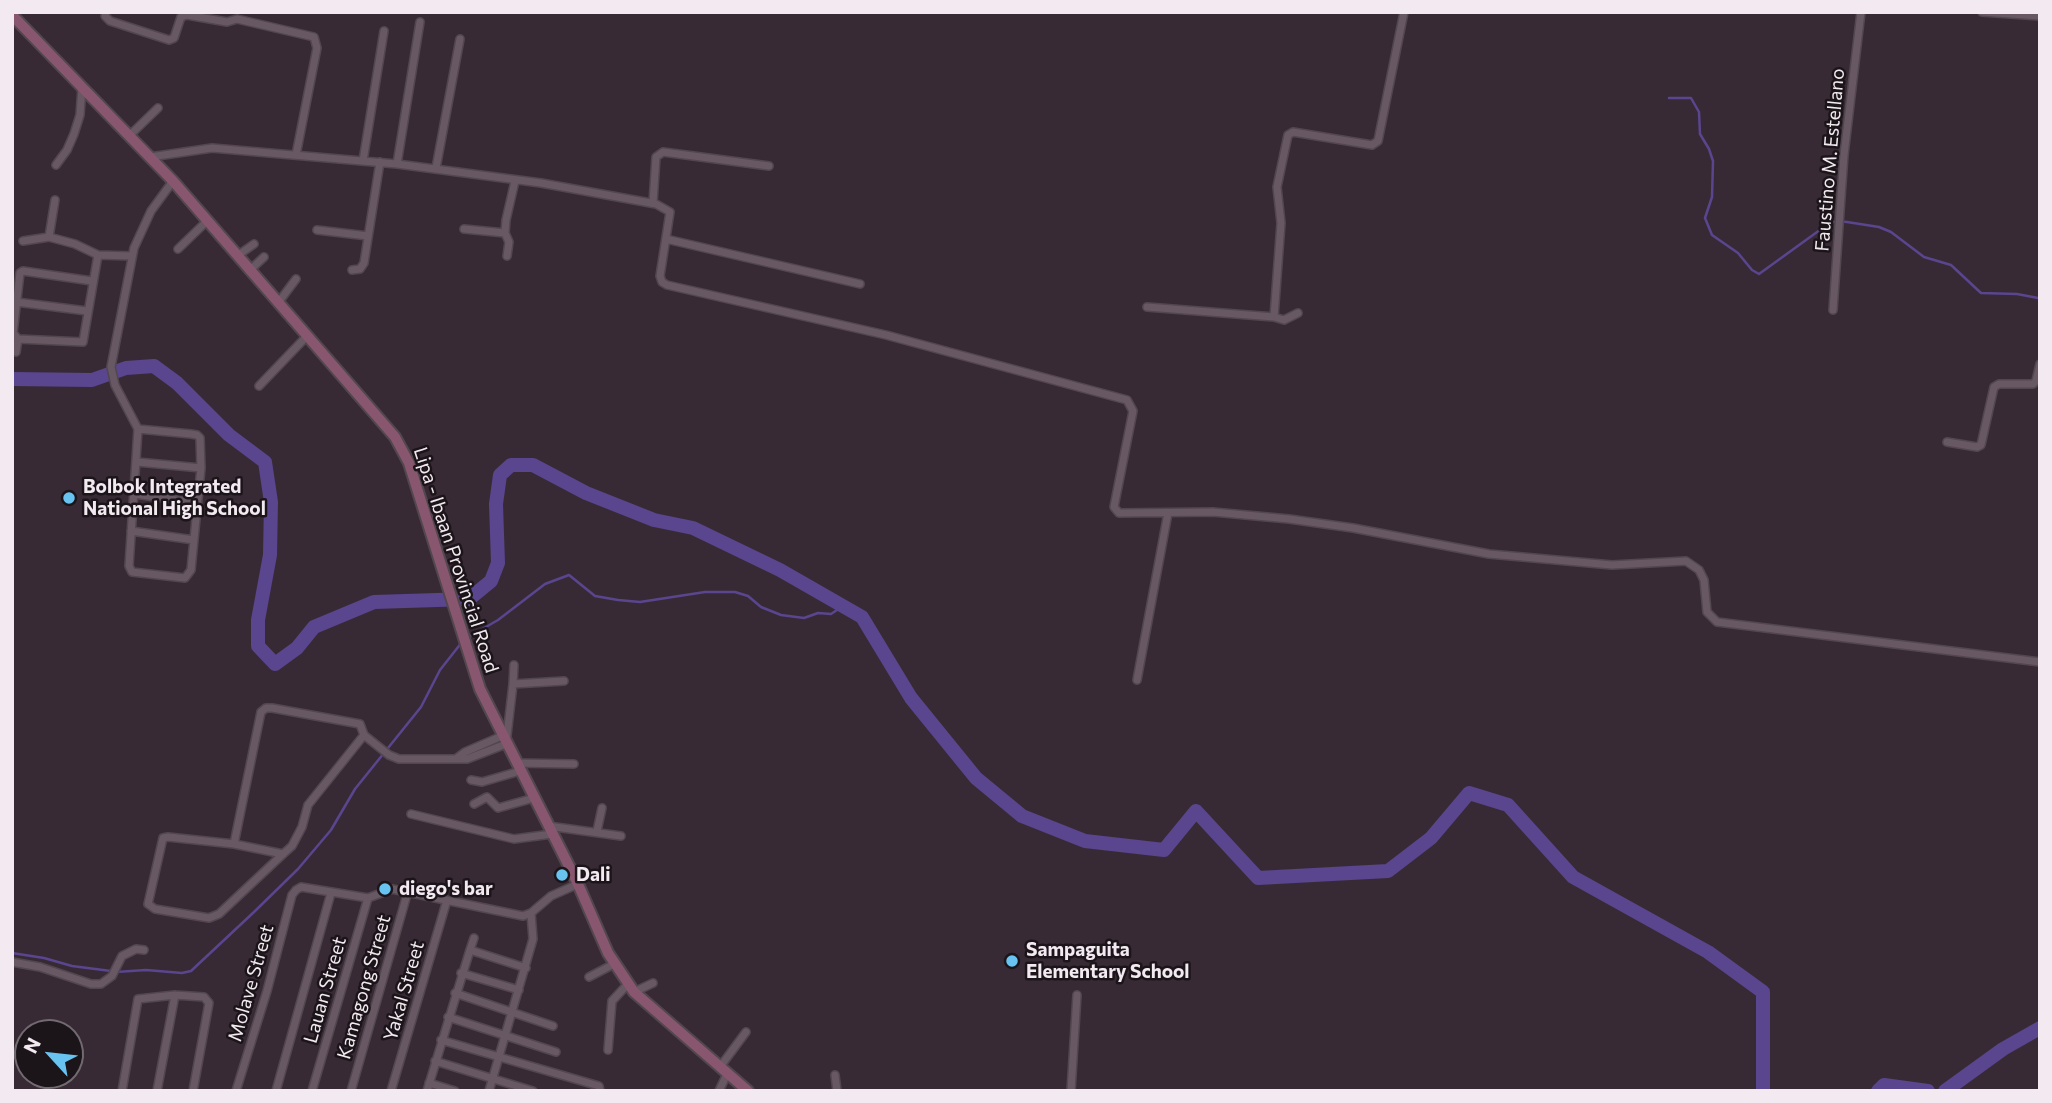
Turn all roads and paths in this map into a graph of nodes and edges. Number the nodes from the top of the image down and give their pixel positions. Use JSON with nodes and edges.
{"nodes":[{"id":1,"x":106,"y":12,"type":"edge"},
{"id":2,"x":1404,"y":12,"type":"edge"},
{"id":3,"x":1861,"y":12,"type":"edge"},
{"id":4,"x":1982,"y":12,"type":"edge"},
{"id":5,"x":12,"y":15,"type":"edge"},
{"id":6,"x":2040,"y":16,"type":"edge"},
{"id":7,"x":420,"y":22,"type":"dead end"},
{"id":8,"x":384,"y":31,"type":"dead end"},
{"id":9,"x":460,"y":38,"type":"dead end"},
{"id":10,"x":82,"y":87,"type":"junction"},
{"id":11,"x":158,"y":108,"type":"dead end"},
{"id":12,"x":129,"y":136,"type":"junction"},
{"id":13,"x":296,"y":155,"type":"junction"},
{"id":14,"x":150,"y":157,"type":"junction"},
{"id":15,"x":363,"y":161,"type":"junction"},
{"id":16,"x":380,"y":162,"type":"junction"},
{"id":17,"x":397,"y":164,"type":"junction"},
{"id":18,"x":56,"y":165,"type":"dead end"},
{"id":19,"x":769,"y":166,"type":"dead end"},
{"id":20,"x":436,"y":168,"type":"junction"},
{"id":21,"x":173,"y":181,"type":"junction"},
{"id":22,"x":516,"y":181,"type":"junction"},
{"id":23,"x":55,"y":200,"type":"dead end"},
{"id":24,"x":653,"y":203,"type":"junction"},
{"id":25,"x":207,"y":221,"type":"junction"},
{"id":26,"x":464,"y":229,"type":"dead end"},
{"id":27,"x":317,"y":230,"type":"dead end"},
{"id":28,"x":505,"y":233,"type":"junction"},
{"id":29,"x":368,"y":236,"type":"junction"},
{"id":30,"x":49,"y":237,"type":"junction"},
{"id":31,"x":666,"y":239,"type":"junction"},
{"id":32,"x":23,"y":241,"type":"dead end"},
{"id":33,"x":254,"y":244,"type":"dead end"},
{"id":34,"x":177,"y":249,"type":"dead end"},
{"id":35,"x":98,"y":255,"type":"junction"},
{"id":36,"x":132,"y":256,"type":"junction"},
{"id":37,"x":507,"y":256,"type":"dead end"},
{"id":38,"x":237,"y":257,"type":"junction"},
{"id":39,"x":264,"y":257,"type":"dead end"},
{"id":40,"x":352,"y":270,"type":"dead end"},
{"id":41,"x":249,"y":271,"type":"junction"},
{"id":42,"x":296,"y":279,"type":"dead end"},
{"id":43,"x":92,"y":281,"type":"junction"},
{"id":44,"x":860,"y":284,"type":"dead end"},
{"id":45,"x":16,"y":303,"type":"junction"},
{"id":46,"x":278,"y":303,"type":"junction"},
{"id":47,"x":1147,"y":307,"type":"dead end"},
{"id":48,"x":1833,"y":310,"type":"dead end"},
{"id":49,"x":87,"y":311,"type":"junction"},
{"id":50,"x":1298,"y":313,"type":"dead end"},
{"id":51,"x":1274,"y":317,"type":"junction"},
{"id":52,"x":307,"y":336,"type":"junction"},
{"id":53,"x":18,"y":339,"type":"junction"},
{"id":54,"x":16,"y":352,"type":"dead end"},
{"id":55,"x":2040,"y":364,"type":"edge"},
{"id":56,"x":259,"y":386,"type":"dead end"},
{"id":57,"x":138,"y":429,"type":"junction"},
{"id":58,"x":1947,"y":442,"type":"dead end"},
{"id":59,"x":137,"y":462,"type":"junction"},
{"id":60,"x":201,"y":468,"type":"junction"},
{"id":61,"x":135,"y":494,"type":"junction"},
{"id":62,"x":197,"y":503,"type":"junction"},
{"id":63,"x":1168,"y":513,"type":"junction"},
{"id":64,"x":131,"y":531,"type":"junction"},
{"id":65,"x":194,"y":540,"type":"junction"},
{"id":66,"x":2040,"y":662,"type":"edge"},
{"id":67,"x":514,"y":665,"type":"dead end"},
{"id":68,"x":1137,"y":680,"type":"dead end"},
{"id":69,"x":564,"y":681,"type":"dead end"},
{"id":70,"x":513,"y":684,"type":"junction"},
{"id":71,"x":364,"y":735,"type":"junction"},
{"id":72,"x":504,"y":740,"type":"junction"},
{"id":73,"x":574,"y":764,"type":"dead end"},
{"id":74,"x":518,"y":767,"type":"junction"},
{"id":75,"x":471,"y":780,"type":"dead end"},
{"id":76,"x":534,"y":798,"type":"junction"},
{"id":77,"x":474,"y":804,"type":"dead end"},
{"id":78,"x":602,"y":808,"type":"dead end"},
{"id":79,"x":411,"y":814,"type":"dead end"},
{"id":80,"x":550,"y":830,"type":"junction"},
{"id":81,"x":597,"y":831,"type":"junction"},
{"id":82,"x":621,"y":836,"type":"dead end"},
{"id":83,"x":234,"y":844,"type":"junction"},
{"id":84,"x":284,"y":854,"type":"junction"},
{"id":85,"x":578,"y":884,"type":"junction"},
{"id":86,"x":408,"y":891,"type":"junction"},
{"id":87,"x":331,"y":892,"type":"junction"},
{"id":88,"x":368,"y":898,"type":"junction"},
{"id":89,"x":447,"y":900,"type":"junction"},
{"id":90,"x":531,"y":913,"type":"junction"},
{"id":91,"x":474,"y":938,"type":"dead end"},
{"id":92,"x":144,"y":950,"type":"dead end"},
{"id":93,"x":470,"y":950,"type":"junction"},
{"id":94,"x":12,"y":962,"type":"edge"},
{"id":95,"x":614,"y":964,"type":"junction"},
{"id":96,"x":526,"y":968,"type":"junction"},
{"id":97,"x":461,"y":973,"type":"junction"},
{"id":98,"x":589,"y":977,"type":"dead end"},
{"id":99,"x":653,"y":983,"type":"dead end"},
{"id":100,"x":630,"y":988,"type":"junction"},
{"id":101,"x":519,"y":990,"type":"junction"},
{"id":102,"x":455,"y":993,"type":"junction"},
{"id":103,"x":175,"y":995,"type":"junction"},
{"id":104,"x":1077,"y":995,"type":"dead end"},
{"id":105,"x":512,"y":1014,"type":"junction"},
{"id":106,"x":448,"y":1017,"type":"junction"},
{"id":107,"x":553,"y":1026,"type":"dead end"},
{"id":108,"x":746,"y":1032,"type":"dead end"},
{"id":109,"x":505,"y":1035,"type":"junction"},
{"id":110,"x":441,"y":1040,"type":"junction"},
{"id":111,"x":608,"y":1050,"type":"dead end"},
{"id":112,"x":556,"y":1052,"type":"dead end"},
{"id":113,"x":499,"y":1058,"type":"junction"},
{"id":114,"x":435,"y":1061,"type":"junction"},
{"id":115,"x":723,"y":1071,"type":"junction"},
{"id":116,"x":835,"y":1075,"type":"dead end"},
{"id":117,"x":492,"y":1079,"type":"junction"},
{"id":118,"x":428,"y":1087,"type":"edge"},
{"id":119,"x":122,"y":1091,"type":"edge"},
{"id":120,"x":157,"y":1091,"type":"edge"},
{"id":121,"x":193,"y":1091,"type":"edge"},
{"id":122,"x":236,"y":1091,"type":"edge"},
{"id":123,"x":276,"y":1091,"type":"edge"},
{"id":124,"x":312,"y":1091,"type":"edge"},
{"id":125,"x":351,"y":1091,"type":"edge"},
{"id":126,"x":391,"y":1091,"type":"edge"},
{"id":127,"x":454,"y":1091,"type":"edge"},
{"id":128,"x":489,"y":1091,"type":"edge"},
{"id":129,"x":533,"y":1091,"type":"edge"},
{"id":130,"x":600,"y":1091,"type":"edge"},
{"id":131,"x":719,"y":1091,"type":"edge"},
{"id":132,"x":748,"y":1091,"type":"edge"},
{"id":133,"x":837,"y":1091,"type":"edge"},
{"id":134,"x":1071,"y":1091,"type":"edge"}],
"edges":[{"from":1,"to":13,"type":"street"},
{"from":2,"to":51,"type":"street"},
{"from":3,"to":48,"type":"street","name":"Faustino M. Estellano"},
{"from":4,"to":6,"type":"street"},
{"from":5,"to":10,"type":"main road","name":"Lipa - Ibaan Provincial Road"},
{"from":7,"to":17,"type":"street"},
{"from":8,"to":15,"type":"street"},
{"from":9,"to":20,"type":"street"},
{"from":10,"to":12,"type":"main road","name":"Lipa - Ibaan Provincial Road"},
{"from":10,"to":18,"type":"street"},
{"from":11,"to":12,"type":"street"},
{"from":12,"to":14,"type":"main road","name":"Lipa - Ibaan Provincial Road"},
{"from":13,"to":14,"type":"street"},
{"from":13,"to":15,"type":"street"},
{"from":14,"to":21,"type":"main road","name":"Lipa - Ibaan Provincial Road"},
{"from":15,"to":16,"type":"street"},
{"from":16,"to":17,"type":"street"},
{"from":16,"to":29,"type":"street"},
{"from":17,"to":20,"type":"street"},
{"from":19,"to":24,"type":"street"},
{"from":20,"to":22,"type":"street"},
{"from":21,"to":25,"type":"main road","name":"Lipa - Ibaan Provincial Road"},
{"from":21,"to":36,"type":"street"},
{"from":22,"to":24,"type":"street"},
{"from":22,"to":28,"type":"street"},
{"from":23,"to":30,"type":"street"},
{"from":24,"to":31,"type":"street"},
{"from":25,"to":34,"type":"street"},
{"from":25,"to":38,"type":"main road","name":"Lipa - Ibaan Provincial Road"},
{"from":26,"to":28,"type":"street"},
{"from":27,"to":29,"type":"street"},
{"from":28,"to":37,"type":"street"},
{"from":29,"to":40,"type":"street"},
{"from":30,"to":32,"type":"street"},
{"from":30,"to":35,"type":"street"},
{"from":31,"to":44,"type":"street"},
{"from":31,"to":63,"type":"street"},
{"from":33,"to":38,"type":"street"},
{"from":35,"to":36,"type":"street"},
{"from":35,"to":43,"type":"street"},
{"from":36,"to":57,"type":"street"},
{"from":38,"to":41,"type":"main road","name":"Lipa - Ibaan Provincial Road"},
{"from":39,"to":41,"type":"street"},
{"from":41,"to":46,"type":"main road","name":"Lipa - Ibaan Provincial Road"},
{"from":42,"to":46,"type":"street"},
{"from":43,"to":45,"type":"street"},
{"from":43,"to":49,"type":"street"},
{"from":45,"to":49,"type":"street"},
{"from":45,"to":53,"type":"street"},
{"from":46,"to":52,"type":"main road","name":"Lipa - Ibaan Provincial Road"},
{"from":47,"to":51,"type":"street"},
{"from":49,"to":53,"type":"street"},
{"from":50,"to":51,"type":"street"},
{"from":52,"to":56,"type":"street"},
{"from":52,"to":72,"type":"main road","name":"Lipa - Ibaan Provincial Road"},
{"from":53,"to":54,"type":"street"},
{"from":55,"to":58,"type":"street"},
{"from":57,"to":59,"type":"street"},
{"from":57,"to":60,"type":"street"},
{"from":59,"to":60,"type":"street"},
{"from":59,"to":61,"type":"street"},
{"from":60,"to":62,"type":"street"},
{"from":61,"to":62,"type":"street"},
{"from":61,"to":64,"type":"street"},
{"from":62,"to":65,"type":"street"},
{"from":63,"to":66,"type":"street"},
{"from":63,"to":68,"type":"street"},
{"from":64,"to":65,"type":"street"},
{"from":64,"to":65,"type":"street"},
{"from":67,"to":70,"type":"street"},
{"from":69,"to":70,"type":"street"},
{"from":70,"to":72,"type":"street"},
{"from":71,"to":72,"type":"street"},
{"from":71,"to":83,"type":"street"},
{"from":71,"to":84,"type":"street"},
{"from":72,"to":74,"type":"main road","name":"Lipa - Ibaan Provincial Road"},
{"from":73,"to":74,"type":"street"},
{"from":74,"to":75,"type":"street"},
{"from":74,"to":76,"type":"main road","name":"Lipa - Ibaan Provincial Road"},
{"from":76,"to":77,"type":"street"},
{"from":76,"to":80,"type":"main road","name":"Lipa - Ibaan Provincial Road"},
{"from":78,"to":81,"type":"street"},
{"from":79,"to":80,"type":"street"},
{"from":80,"to":81,"type":"street"},
{"from":80,"to":85,"type":"main road","name":"Lipa - Ibaan Provincial Road"},
{"from":81,"to":82,"type":"street"},
{"from":83,"to":84,"type":"street"},
{"from":83,"to":84,"type":"street"},
{"from":85,"to":90,"type":"street"},
{"from":85,"to":95,"type":"main road","name":"Lipa - Ibaan Provincial Road"},
{"from":86,"to":88,"type":"street"},
{"from":86,"to":89,"type":"street"},
{"from":86,"to":125,"type":"street","name":"Kamagong Street"},
{"from":87,"to":88,"type":"street"},
{"from":87,"to":122,"type":"street","name":"Molave Street"},
{"from":87,"to":123,"type":"street"},
{"from":88,"to":124,"type":"street","name":"Lauan Street"},
{"from":89,"to":90,"type":"street"},
{"from":89,"to":126,"type":"street","name":"Yakal Street"},
{"from":90,"to":96,"type":"street"},
{"from":91,"to":93,"type":"street"},
{"from":92,"to":94,"type":"street"},
{"from":93,"to":96,"type":"street"},
{"from":93,"to":97,"type":"street"},
{"from":95,"to":98,"type":"street"},
{"from":95,"to":100,"type":"main road","name":"Lipa - Ibaan Provincial Road"},
{"from":96,"to":101,"type":"street"},
{"from":97,"to":101,"type":"street"},
{"from":97,"to":102,"type":"street"},
{"from":99,"to":100,"type":"street"},
{"from":100,"to":111,"type":"street"},
{"from":100,"to":115,"type":"main road","name":"Lipa - Ibaan Provincial Road"},
{"from":101,"to":105,"type":"street"},
{"from":102,"to":105,"type":"street"},
{"from":102,"to":106,"type":"street"},
{"from":103,"to":119,"type":"street"},
{"from":103,"to":120,"type":"street"},
{"from":103,"to":121,"type":"street"},
{"from":104,"to":134,"type":"street"},
{"from":105,"to":107,"type":"street"},
{"from":105,"to":109,"type":"street"},
{"from":106,"to":109,"type":"street"},
{"from":106,"to":110,"type":"street"},
{"from":108,"to":115,"type":"street"},
{"from":109,"to":112,"type":"street"},
{"from":109,"to":113,"type":"street"},
{"from":110,"to":113,"type":"street"},
{"from":110,"to":114,"type":"street"},
{"from":113,"to":117,"type":"street"},
{"from":113,"to":130,"type":"street"},
{"from":114,"to":117,"type":"street"},
{"from":114,"to":118,"type":"street"},
{"from":115,"to":131,"type":"street"},
{"from":115,"to":132,"type":"main road","name":"Lipa - Ibaan Provincial Road"},
{"from":116,"to":133,"type":"street"},
{"from":117,"to":128,"type":"street"},
{"from":117,"to":129,"type":"street"},
{"from":118,"to":127,"type":"street"}]}
